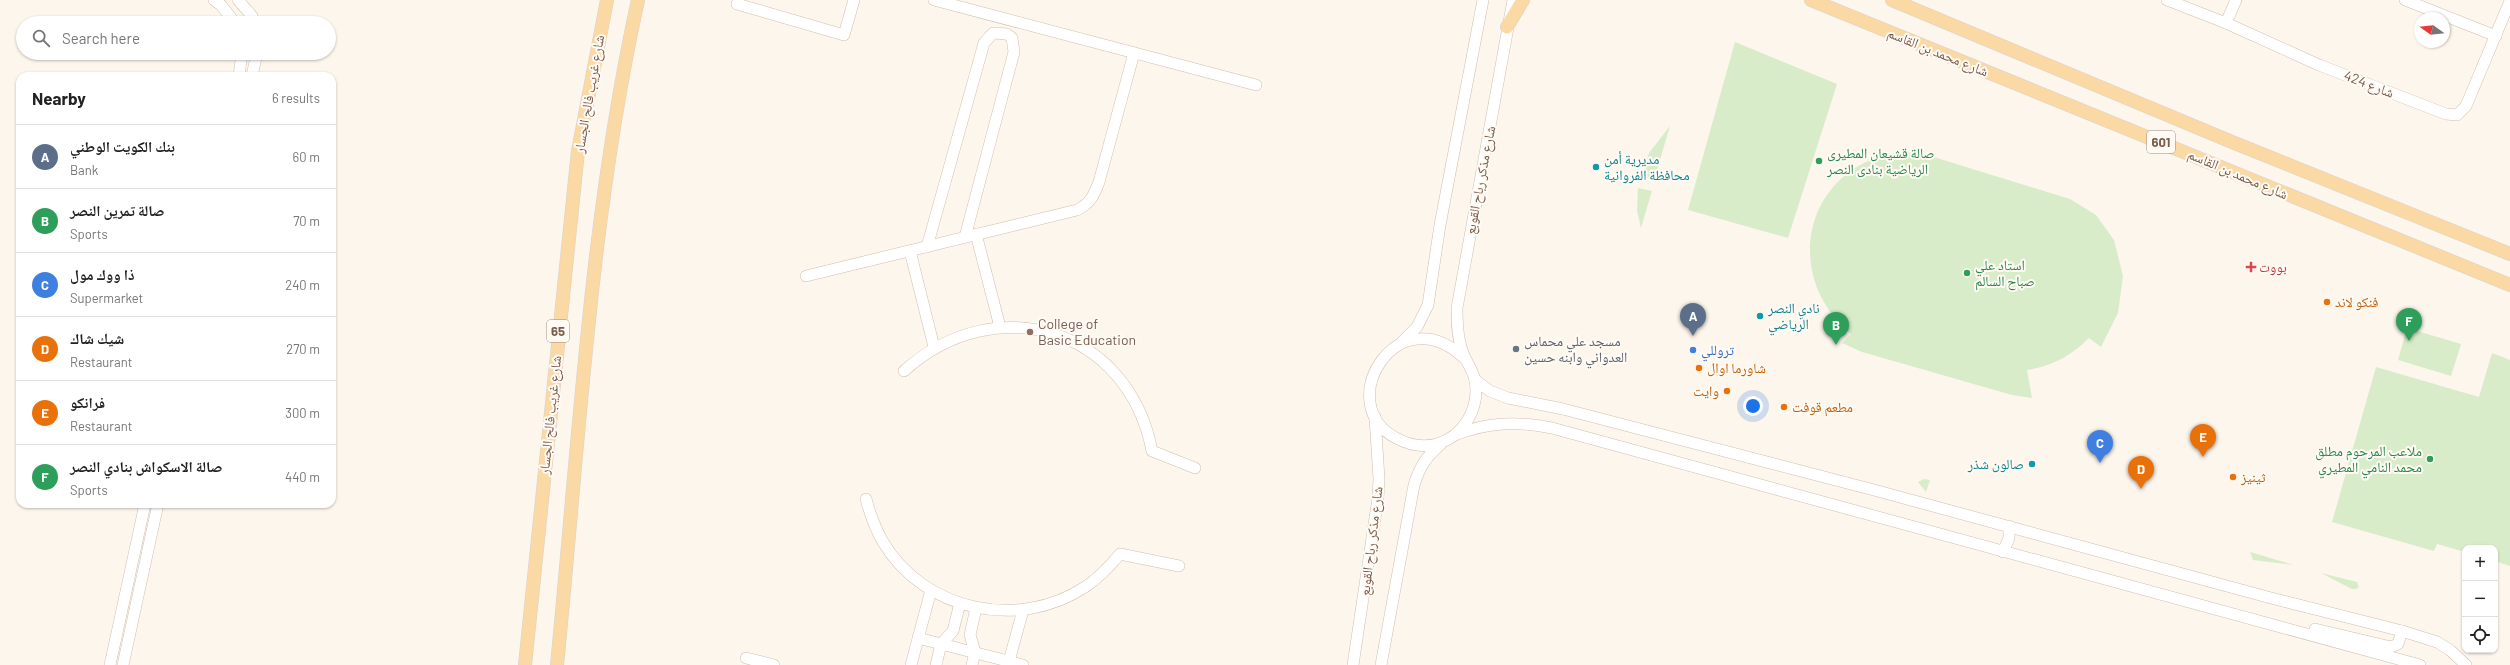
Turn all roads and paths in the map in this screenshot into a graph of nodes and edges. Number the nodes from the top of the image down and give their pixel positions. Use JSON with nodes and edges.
{"nodes":[{"id":1,"x":214,"y":0,"type":"edge"},
{"id":2,"x":238,"y":0,"type":"edge"},
{"id":3,"x":607,"y":0,"type":"edge"},
{"id":4,"x":638,"y":0,"type":"edge"},
{"id":5,"x":854,"y":0,"type":"edge"},
{"id":6,"x":934,"y":0,"type":"edge"},
{"id":7,"x":1484,"y":0,"type":"edge"},
{"id":8,"x":1513,"y":0,"type":"edge"},
{"id":9,"x":1523,"y":0,"type":"edge"},
{"id":10,"x":1811,"y":0,"type":"edge"},
{"id":11,"x":1892,"y":0,"type":"edge"},
{"id":12,"x":2167,"y":0,"type":"edge"},
{"id":13,"x":2236,"y":0,"type":"edge"},
{"id":14,"x":2405,"y":0,"type":"edge"},
{"id":15,"x":2510,"y":1,"type":"edge"},
{"id":16,"x":737,"y":4,"type":"dead end"},
{"id":17,"x":230,"y":16,"type":"edge"},
{"id":18,"x":252,"y":16,"type":"edge"},
{"id":19,"x":1004,"y":18,"type":"junction"},
{"id":20,"x":2226,"y":23,"type":"junction"},
{"id":21,"x":1507,"y":27,"type":"junction"},
{"id":22,"x":1000,"y":32,"type":"junction"},
{"id":23,"x":2496,"y":36,"type":"junction"},
{"id":24,"x":1134,"y":53,"type":"junction"},
{"id":25,"x":241,"y":60,"type":"edge"},
{"id":26,"x":255,"y":60,"type":"edge"},
{"id":27,"x":240,"y":72,"type":"edge"},
{"id":28,"x":253,"y":72,"type":"edge"},
{"id":29,"x":1256,"y":85,"type":"dead end"},
{"id":30,"x":976,"y":234,"type":"junction"},
{"id":31,"x":965,"y":237,"type":"junction"},
{"id":32,"x":927,"y":247,"type":"junction"},
{"id":33,"x":910,"y":251,"type":"junction"},
{"id":34,"x":2510,"y":254,"type":"edge"},
{"id":35,"x":2476,"y":271,"type":"junction"},
{"id":36,"x":806,"y":276,"type":"dead end"},
{"id":37,"x":2510,"y":285,"type":"edge"},
{"id":38,"x":2510,"y":293,"type":"edge"},
{"id":39,"x":1000,"y":327,"type":"junction"},
{"id":40,"x":1400,"y":344,"type":"junction"},
{"id":41,"x":934,"y":347,"type":"junction"},
{"id":42,"x":1465,"y":359,"type":"junction"},
{"id":43,"x":904,"y":371,"type":"dead end"},
{"id":44,"x":1475,"y":380,"type":"junction"},
{"id":45,"x":1375,"y":416,"type":"junction"},
{"id":46,"x":1455,"y":435,"type":"junction"},
{"id":47,"x":1444,"y":442,"type":"junction"},
{"id":48,"x":1195,"y":468,"type":"dead end"},
{"id":49,"x":866,"y":499,"type":"dead end"},
{"id":50,"x":144,"y":508,"type":"edge"},
{"id":51,"x":157,"y":508,"type":"edge"},
{"id":52,"x":2009,"y":526,"type":"junction"},
{"id":53,"x":2003,"y":552,"type":"junction"},
{"id":54,"x":1179,"y":566,"type":"dead end"},
{"id":55,"x":931,"y":590,"type":"junction"},
{"id":56,"x":960,"y":603,"type":"junction"},
{"id":57,"x":976,"y":608,"type":"junction"},
{"id":58,"x":1023,"y":610,"type":"junction"},
{"id":59,"x":2291,"y":630,"type":"junction"},
{"id":60,"x":2402,"y":631,"type":"junction"},
{"id":61,"x":918,"y":638,"type":"junction"},
{"id":62,"x":941,"y":644,"type":"junction"},
{"id":63,"x":975,"y":652,"type":"junction"},
{"id":64,"x":746,"y":658,"type":"dead end"},
{"id":65,"x":1008,"y":663,"type":"edge"},
{"id":66,"x":110,"y":665,"type":"edge"},
{"id":67,"x":123,"y":665,"type":"edge"},
{"id":68,"x":525,"y":665,"type":"edge"},
{"id":69,"x":558,"y":665,"type":"edge"},
{"id":70,"x":774,"y":665,"type":"edge"},
{"id":71,"x":911,"y":665,"type":"edge"},
{"id":72,"x":936,"y":665,"type":"edge"},
{"id":73,"x":972,"y":665,"type":"edge"},
{"id":74,"x":1023,"y":665,"type":"edge"},
{"id":75,"x":1353,"y":665,"type":"edge"},
{"id":76,"x":1381,"y":665,"type":"edge"},
{"id":77,"x":2420,"y":665,"type":"edge"},
{"id":78,"x":2466,"y":665,"type":"edge"}],
"edges":[{"from":1,"to":17,"type":"street"},
{"from":2,"to":18,"type":"street"},
{"from":3,"to":68,"type":"main road","name":"شارع غريب فالح الجسار","number":"65"},
{"from":4,"to":69,"type":"main road","number":"65"},
{"from":5,"to":16,"type":"street"},
{"from":6,"to":19,"type":"street"},
{"from":7,"to":40,"type":"street"},
{"from":8,"to":21,"type":"street","name":"شارع مذكر رباح القوبع"},
{"from":9,"to":21,"type":"main road"},
{"from":10,"to":35,"type":"main road","name":"شارع محمد بن القاسم","number":"601"},
{"from":11,"to":34,"type":"main road","name":"شارع محمد بن القاسم","number":"601"},
{"from":12,"to":20,"type":"street","name":"شارع 424"},
{"from":13,"to":20,"type":"street"},
{"from":14,"to":23,"type":"street"},
{"from":15,"to":23,"type":"street","name":"شارع 424"},
{"from":19,"to":22,"type":"street"},
{"from":19,"to":24,"type":"street"},
{"from":20,"to":23,"type":"street","name":"شارع 424"},
{"from":21,"to":42,"type":"street","name":"شارع مذكر رباح القوبع"},
{"from":22,"to":31,"type":"street"},
{"from":22,"to":32,"type":"street"},
{"from":24,"to":29,"type":"street"},
{"from":24,"to":30,"type":"street"},
{"from":25,"to":27,"type":"street"},
{"from":26,"to":28,"type":"street"},
{"from":30,"to":31,"type":"street"},
{"from":30,"to":39,"type":"street"},
{"from":31,"to":32,"type":"street"},
{"from":32,"to":33,"type":"street"},
{"from":33,"to":36,"type":"street"},
{"from":33,"to":41,"type":"street"},
{"from":35,"to":37,"type":"main road","name":"شارع محمد بن القاسم","number":"601"},
{"from":35,"to":38,"type":"main road"},
{"from":39,"to":41,"type":"street"},
{"from":39,"to":48,"type":"street"},
{"from":40,"to":42,"type":"street"},
{"from":40,"to":45,"type":"street"},
{"from":41,"to":43,"type":"street"},
{"from":42,"to":44,"type":"street"},
{"from":44,"to":46,"type":"street"},
{"from":44,"to":52,"type":"street"},
{"from":45,"to":47,"type":"street"},
{"from":45,"to":75,"type":"street","name":"شارع مذكر رباح القوبع"},
{"from":46,"to":47,"type":"street"},
{"from":46,"to":53,"type":"street"},
{"from":47,"to":76,"type":"street","name":"شارع مذكر رباح القوبع"},
{"from":49,"to":55,"type":"street"},
{"from":50,"to":66,"type":"street"},
{"from":51,"to":67,"type":"street"},
{"from":52,"to":53,"type":"street"},
{"from":52,"to":60,"type":"street"},
{"from":53,"to":59,"type":"street"},
{"from":54,"to":58,"type":"street"},
{"from":55,"to":56,"type":"street"},
{"from":55,"to":61,"type":"street"},
{"from":56,"to":57,"type":"street"},
{"from":56,"to":62,"type":"street"},
{"from":57,"to":58,"type":"street"},
{"from":57,"to":63,"type":"street"},
{"from":58,"to":65,"type":"street"},
{"from":59,"to":60,"type":"street"},
{"from":59,"to":77,"type":"street"},
{"from":60,"to":78,"type":"street"},
{"from":61,"to":62,"type":"street"},
{"from":61,"to":71,"type":"street"},
{"from":62,"to":63,"type":"street"},
{"from":62,"to":72,"type":"street"},
{"from":63,"to":65,"type":"street"},
{"from":63,"to":73,"type":"street"},
{"from":64,"to":70,"type":"street"},
{"from":65,"to":74,"type":"street"}]}
